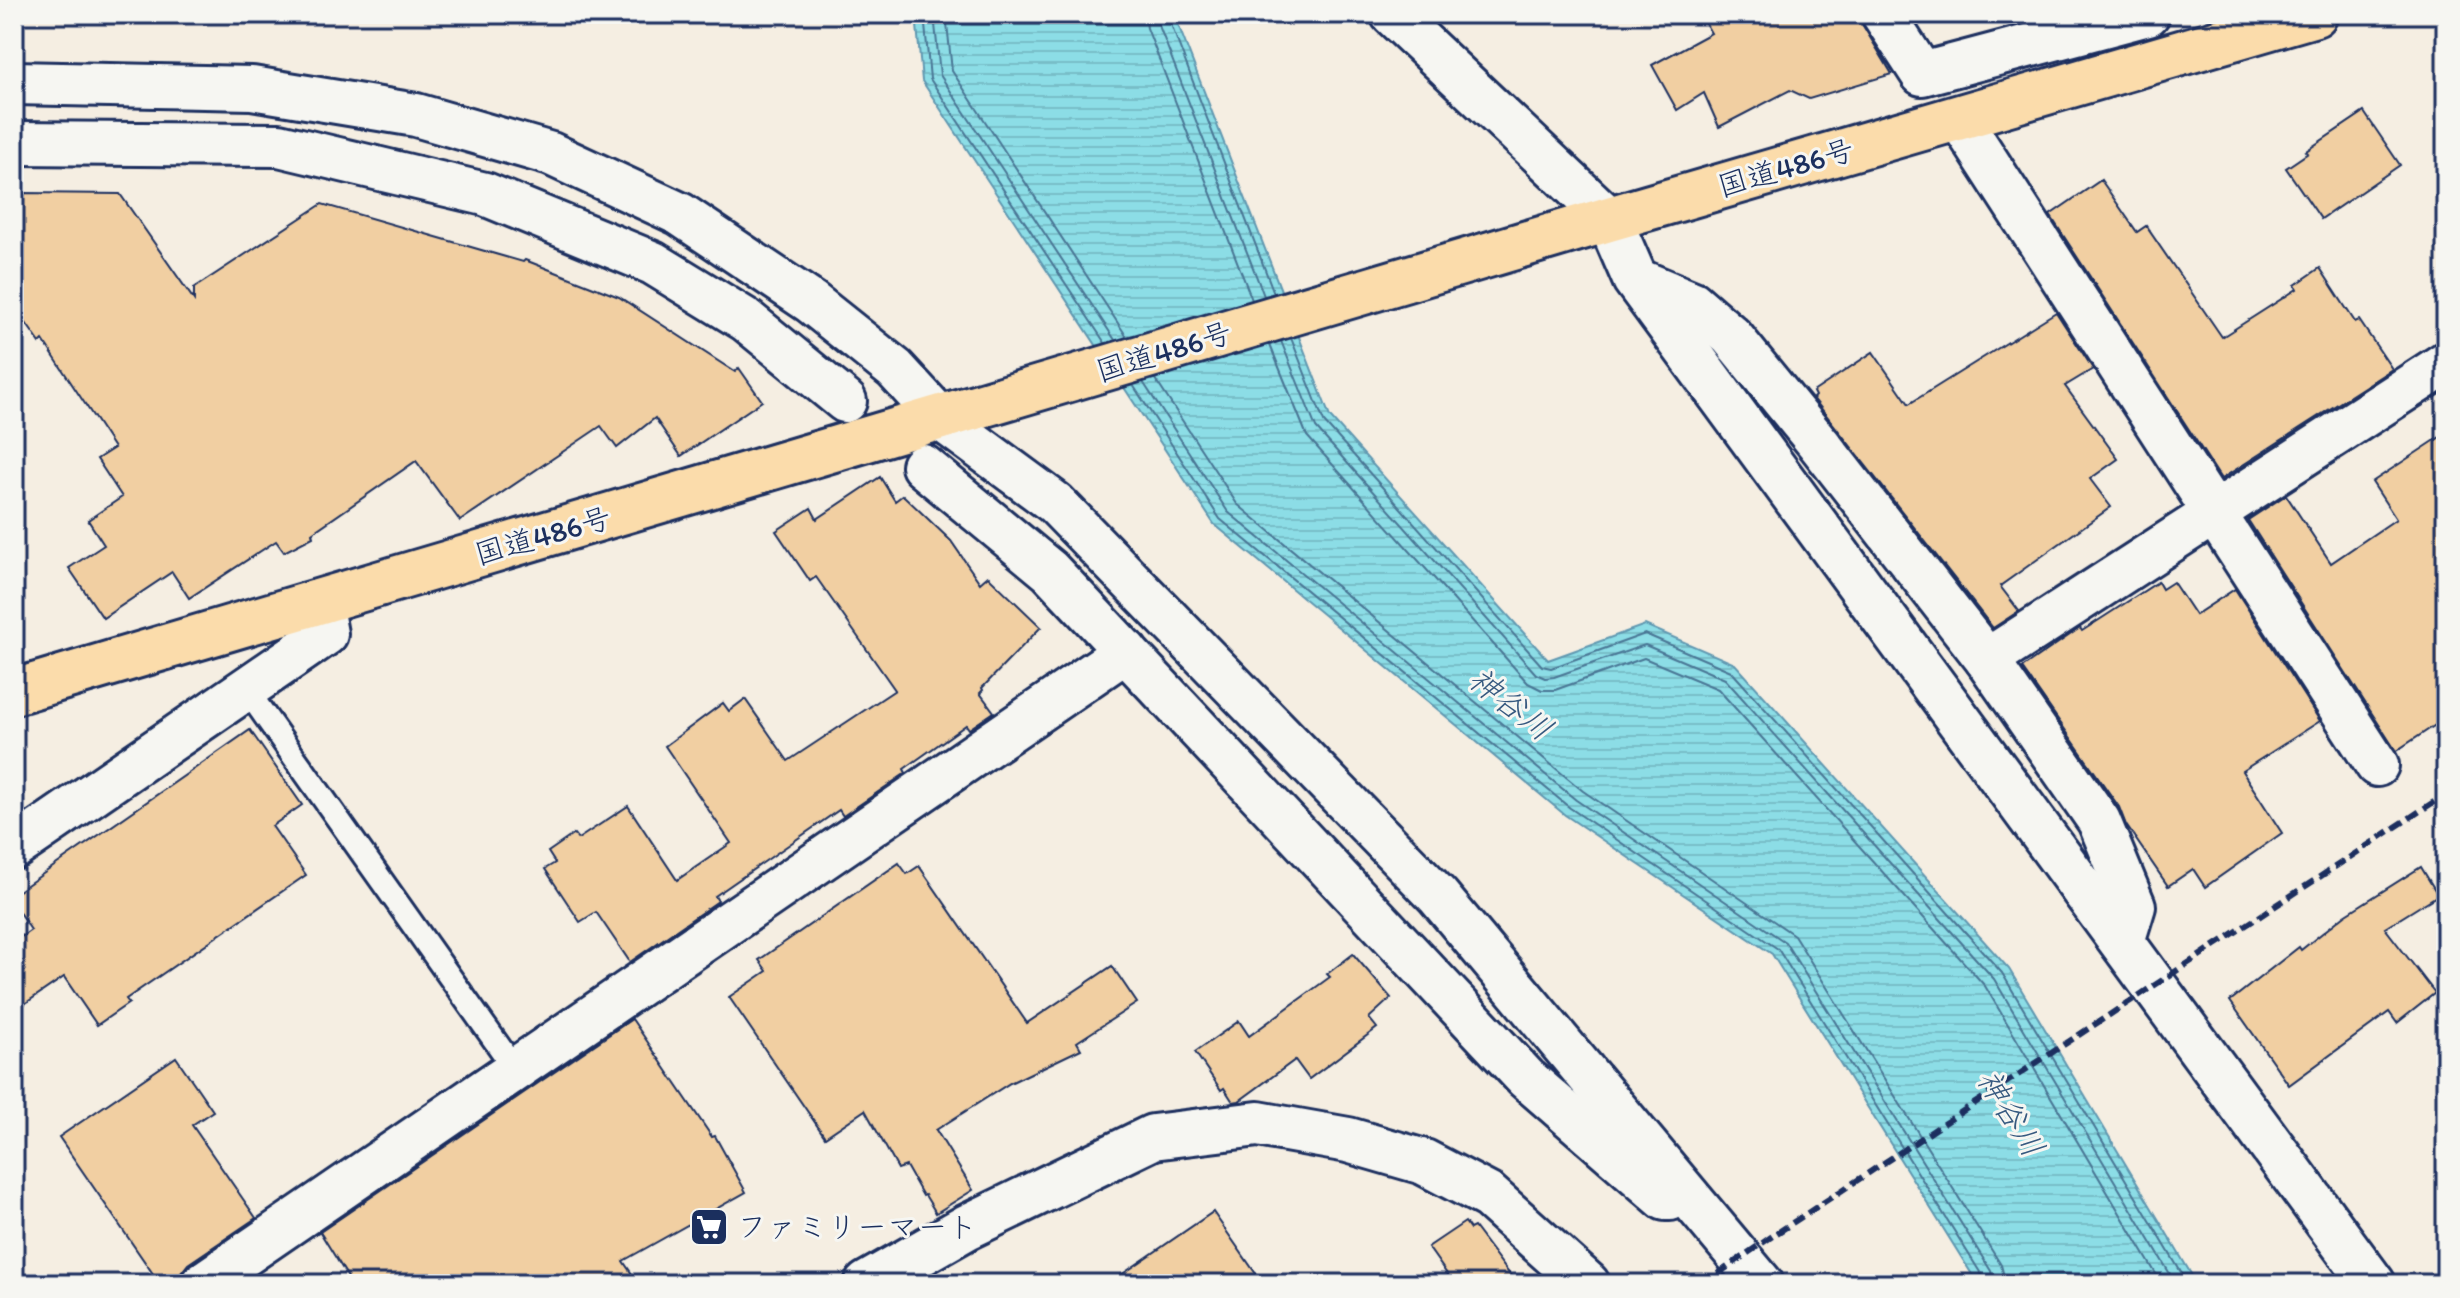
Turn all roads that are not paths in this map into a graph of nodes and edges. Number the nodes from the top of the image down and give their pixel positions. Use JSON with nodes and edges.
{"nodes":[{"id":1,"x":1392,"y":14,"type":"edge"},
{"id":2,"x":1883,"y":14,"type":"edge"},
{"id":3,"x":2148,"y":14,"type":"edge"},
{"id":4,"x":2315,"y":14,"type":"edge"},
{"id":5,"x":14,"y":83,"type":"edge"},
{"id":6,"x":1959,"y":118,"type":"junction"},
{"id":7,"x":14,"y":143,"type":"edge"},
{"id":8,"x":1609,"y":219,"type":"junction"},
{"id":9,"x":1635,"y":279,"type":"junction"},
{"id":10,"x":2446,"y":363,"type":"edge"},
{"id":11,"x":845,"y":401,"type":"dead end"},
{"id":12,"x":941,"y":419,"type":"junction"},
{"id":13,"x":923,"y":466,"type":"dead end"},
{"id":14,"x":2214,"y":513,"type":"junction"},
{"id":15,"x":320,"y":601,"type":"junction"},
{"id":16,"x":1126,"y":651,"type":"junction"},
{"id":17,"x":1987,"y":660,"type":"junction"},
{"id":18,"x":246,"y":689,"type":"junction"},
{"id":19,"x":14,"y":692,"type":"edge"},
{"id":20,"x":2377,"y":765,"type":"dead end"},
{"id":21,"x":14,"y":848,"type":"edge"},
{"id":22,"x":2123,"y":942,"type":"junction"},
{"id":23,"x":515,"y":1069,"type":"junction"},
{"id":24,"x":1691,"y":1196,"type":"junction"},
{"id":25,"x":202,"y":1284,"type":"edge"},
{"id":26,"x":867,"y":1284,"type":"edge"},
{"id":27,"x":1587,"y":1284,"type":"edge"},
{"id":28,"x":1762,"y":1284,"type":"edge"},
{"id":29,"x":2373,"y":1284,"type":"edge"}],
"edges":[{"from":1,"to":8,"type":"street"},
{"from":2,"to":3,"type":"street"},
{"from":4,"to":6,"type":"highway","name":"国道486号"},
{"from":5,"to":12,"type":"street"},
{"from":6,"to":8,"type":"highway","name":"国道486号"},
{"from":6,"to":14,"type":"street"},
{"from":7,"to":11,"type":"street"},
{"from":8,"to":9,"type":"street"},
{"from":8,"to":12,"type":"highway","name":"国道486号"},
{"from":9,"to":17,"type":"street"},
{"from":9,"to":22,"type":"street"},
{"from":10,"to":14,"type":"street"},
{"from":12,"to":15,"type":"highway","name":"国道486号"},
{"from":12,"to":24,"type":"street"},
{"from":13,"to":16,"type":"street"},
{"from":14,"to":17,"type":"street"},
{"from":14,"to":20,"type":"street"},
{"from":15,"to":18,"type":"street"},
{"from":15,"to":19,"type":"highway","name":"国道486号"},
{"from":16,"to":23,"type":"street"},
{"from":16,"to":24,"type":"street"},
{"from":17,"to":22,"type":"street"},
{"from":18,"to":21,"type":"street"},
{"from":18,"to":23,"type":"lane"},
{"from":22,"to":29,"type":"street"},
{"from":23,"to":25,"type":"street"},
{"from":24,"to":28,"type":"street"},
{"from":26,"to":27,"type":"street"}]}
